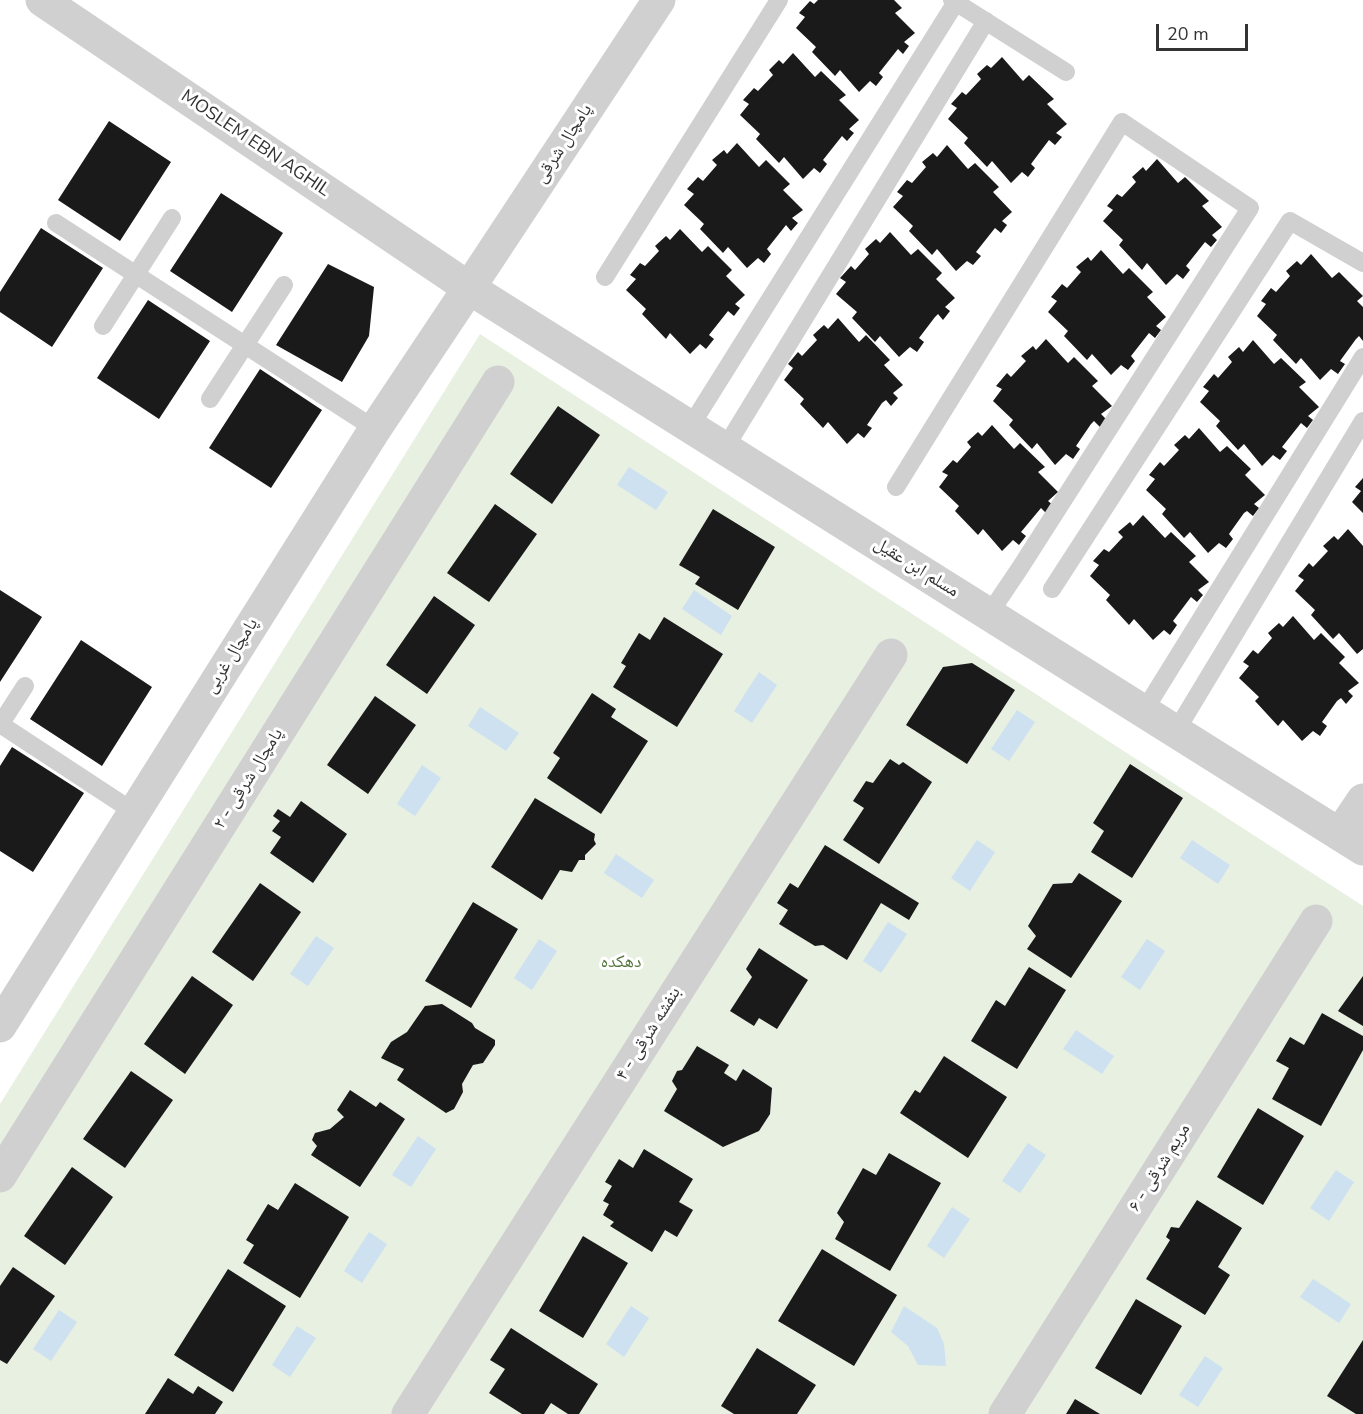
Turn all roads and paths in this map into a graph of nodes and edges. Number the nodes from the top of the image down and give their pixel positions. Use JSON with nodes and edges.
{"nodes":[{"id":1,"x":42,"y":0,"type":"edge"},
{"id":2,"x":659,"y":0,"type":"edge"},
{"id":3,"x":779,"y":0,"type":"edge"},
{"id":4,"x":954,"y":1,"type":"edge"},
{"id":5,"x":986,"y":21,"type":"junction"},
{"id":6,"x":1066,"y":72,"type":"dead end"},
{"id":7,"x":172,"y":218,"type":"dead end"},
{"id":8,"x":56,"y":223,"type":"dead end"},
{"id":9,"x":1363,"y":263,"type":"edge"},
{"id":10,"x":136,"y":275,"type":"junction"},
{"id":11,"x":605,"y":277,"type":"dead end"},
{"id":12,"x":284,"y":285,"type":"dead end"},
{"id":13,"x":469,"y":288,"type":"junction"},
{"id":14,"x":103,"y":326,"type":"dead end"},
{"id":15,"x":244,"y":345,"type":"junction"},
{"id":16,"x":1363,"y":357,"type":"edge"},
{"id":17,"x":498,"y":382,"type":"dead end"},
{"id":18,"x":210,"y":399,"type":"dead end"},
{"id":19,"x":1363,"y":421,"type":"edge"},
{"id":20,"x":690,"y":427,"type":"junction"},
{"id":21,"x":375,"y":429,"type":"junction"},
{"id":22,"x":725,"y":448,"type":"junction"},
{"id":23,"x":896,"y":487,"type":"dead end"},
{"id":24,"x":1052,"y":589,"type":"dead end"},
{"id":25,"x":989,"y":614,"type":"junction"},
{"id":26,"x":891,"y":655,"type":"dead end"},
{"id":27,"x":25,"y":686,"type":"dead end"},
{"id":28,"x":1144,"y":711,"type":"junction"},
{"id":29,"x":0,"y":724,"type":"edge"},
{"id":30,"x":1176,"y":731,"type":"junction"},
{"id":31,"x":1363,"y":800,"type":"edge"},
{"id":32,"x":134,"y":812,"type":"junction"},
{"id":33,"x":1352,"y":841,"type":"edge"},
{"id":34,"x":1316,"y":921,"type":"dead end"},
{"id":35,"x":10,"y":989,"type":"edge"},
{"id":36,"x":0,"y":1026,"type":"edge"},
{"id":37,"x":0,"y":1176,"type":"edge"},
{"id":38,"x":408,"y":1414,"type":"edge"},
{"id":39,"x":1005,"y":1414,"type":"edge"}],
"edges":[{"from":1,"to":13,"type":"street","name":"MOSLEM EBN AGHIL"},
{"from":2,"to":13,"type":"street","name":"پامچال شرقی"},
{"from":3,"to":11,"type":"lane"},
{"from":4,"to":5,"type":"lane"},
{"from":4,"to":20,"type":"lane"},
{"from":5,"to":6,"type":"lane"},
{"from":5,"to":22,"type":"lane"},
{"from":7,"to":10,"type":"lane"},
{"from":8,"to":10,"type":"lane"},
{"from":9,"to":24,"type":"lane"},
{"from":10,"to":14,"type":"lane"},
{"from":10,"to":15,"type":"lane"},
{"from":12,"to":15,"type":"lane"},
{"from":13,"to":20,"type":"street","name":"مسلم ابن عقیل"},
{"from":13,"to":21,"type":"street","name":"پامچال غربی"},
{"from":15,"to":18,"type":"lane"},
{"from":15,"to":21,"type":"lane"},
{"from":16,"to":28,"type":"lane"},
{"from":17,"to":37,"type":"street","name":"پامچال شرقی - ۲"},
{"from":19,"to":30,"type":"lane"},
{"from":20,"to":22,"type":"street","name":"مسلم ابن عقیل"},
{"from":21,"to":32,"type":"street","name":"پامچال غربی"},
{"from":22,"to":25,"type":"street","name":"مسلم ابن عقیل"},
{"from":23,"to":25,"type":"lane"},
{"from":25,"to":28,"type":"street","name":"مسلم ابن عقیل"},
{"from":26,"to":38,"type":"street","name":"بنفشه شرقی - ۴"},
{"from":27,"to":29,"type":"lane"},
{"from":28,"to":30,"type":"street","name":"مسلم ابن عقیل"},
{"from":29,"to":32,"type":"lane"},
{"from":30,"to":33,"type":"street","name":"مسلم ابن عقیل"},
{"from":31,"to":33,"type":"street"},
{"from":32,"to":35,"type":"street","name":"پامچال غربی"},
{"from":34,"to":39,"type":"street","name":"مریم شرقی - ۶"},
{"from":35,"to":36,"type":"street","name":"پامچال غربی"}]}
